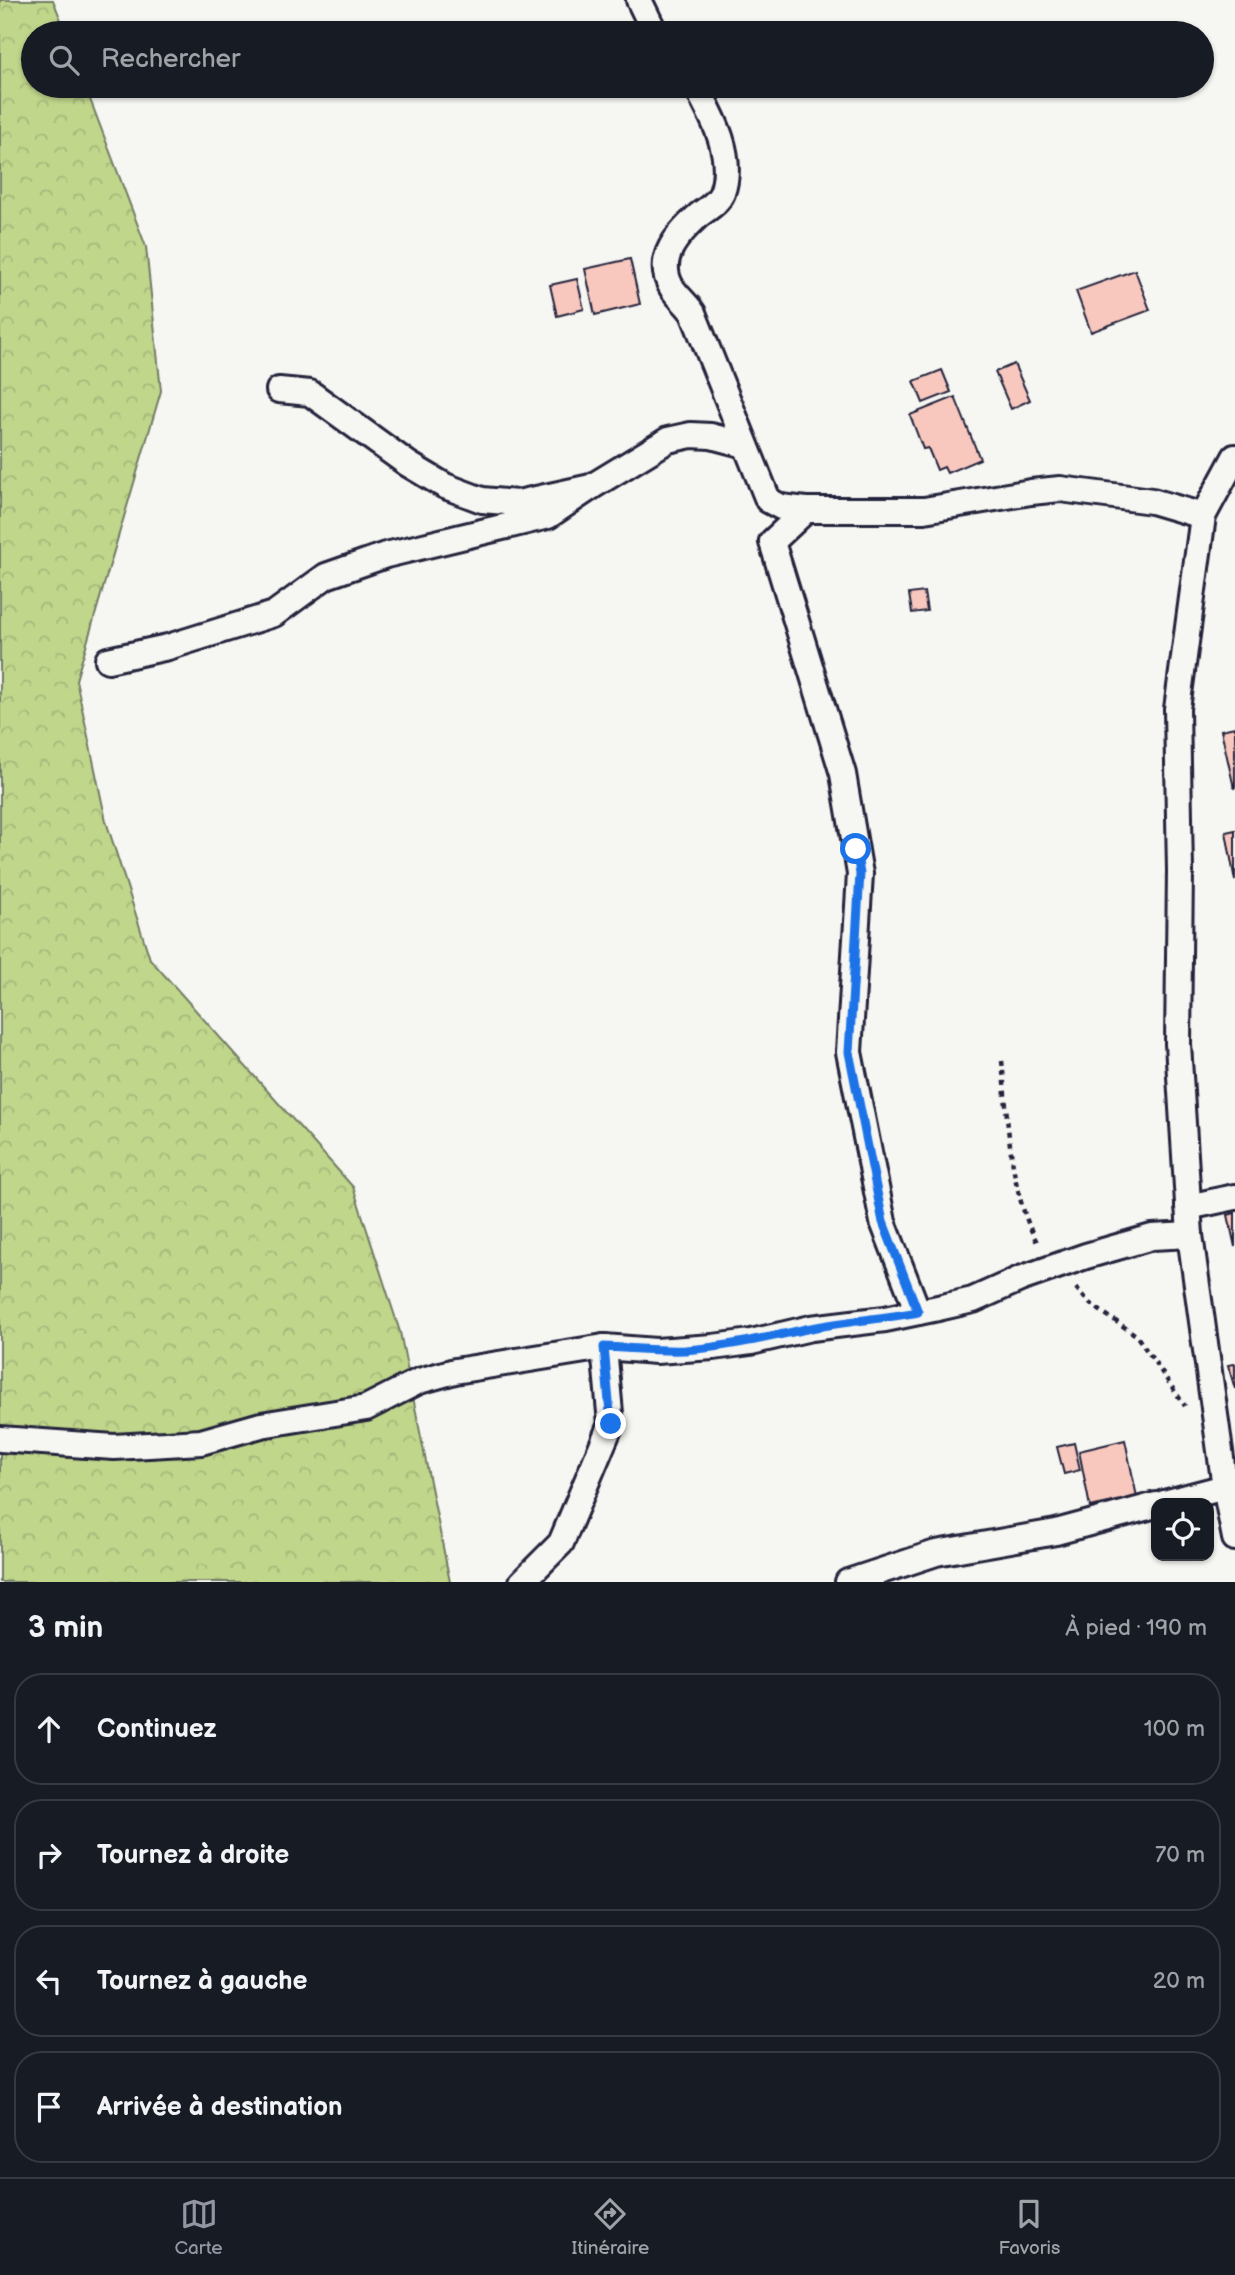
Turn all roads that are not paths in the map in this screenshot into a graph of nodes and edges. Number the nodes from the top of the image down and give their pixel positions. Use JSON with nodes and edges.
{"nodes":[{"id":1,"x":639,"y":0,"type":"edge"},
{"id":2,"x":649,"y":21,"type":"edge"},
{"id":3,"x":702,"y":98,"type":"edge"},
{"id":4,"x":279,"y":390,"type":"dead end"},
{"id":5,"x":745,"y":445,"type":"junction"},
{"id":6,"x":1235,"y":457,"type":"edge"},
{"id":7,"x":591,"y":487,"type":"junction"},
{"id":8,"x":806,"y":510,"type":"junction"},
{"id":9,"x":1203,"y":516,"type":"junction"},
{"id":10,"x":108,"y":660,"type":"dead end"},
{"id":11,"x":1235,"y":1197,"type":"edge"},
{"id":12,"x":1188,"y":1207,"type":"junction"},
{"id":13,"x":1190,"y":1235,"type":"junction"},
{"id":14,"x":918,"y":1312,"type":"junction"},
{"id":15,"x":604,"y":1347,"type":"junction"},
{"id":16,"x":0,"y":1439,"type":"edge"},
{"id":17,"x":1225,"y":1487,"type":"junction"},
{"id":18,"x":1183,"y":1498,"type":"edge"},
{"id":19,"x":1151,"y":1506,"type":"edge"},
{"id":20,"x":1235,"y":1538,"type":"edge"},
{"id":21,"x":522,"y":1582,"type":"edge"},
{"id":22,"x":848,"y":1582,"type":"edge"}],
"edges":[{"from":1,"to":2,"type":"street"},
{"from":3,"to":5,"type":"street"},
{"from":4,"to":7,"type":"street"},
{"from":5,"to":7,"type":"street"},
{"from":5,"to":8,"type":"street"},
{"from":6,"to":9,"type":"street"},
{"from":7,"to":10,"type":"street"},
{"from":8,"to":9,"type":"street"},
{"from":8,"to":14,"type":"street"},
{"from":9,"to":12,"type":"street"},
{"from":11,"to":12,"type":"street"},
{"from":12,"to":13,"type":"street"},
{"from":13,"to":14,"type":"street"},
{"from":13,"to":17,"type":"street"},
{"from":14,"to":15,"type":"street"},
{"from":15,"to":16,"type":"street"},
{"from":15,"to":21,"type":"street"},
{"from":17,"to":18,"type":"street"},
{"from":17,"to":20,"type":"street"},
{"from":19,"to":22,"type":"street"}]}
